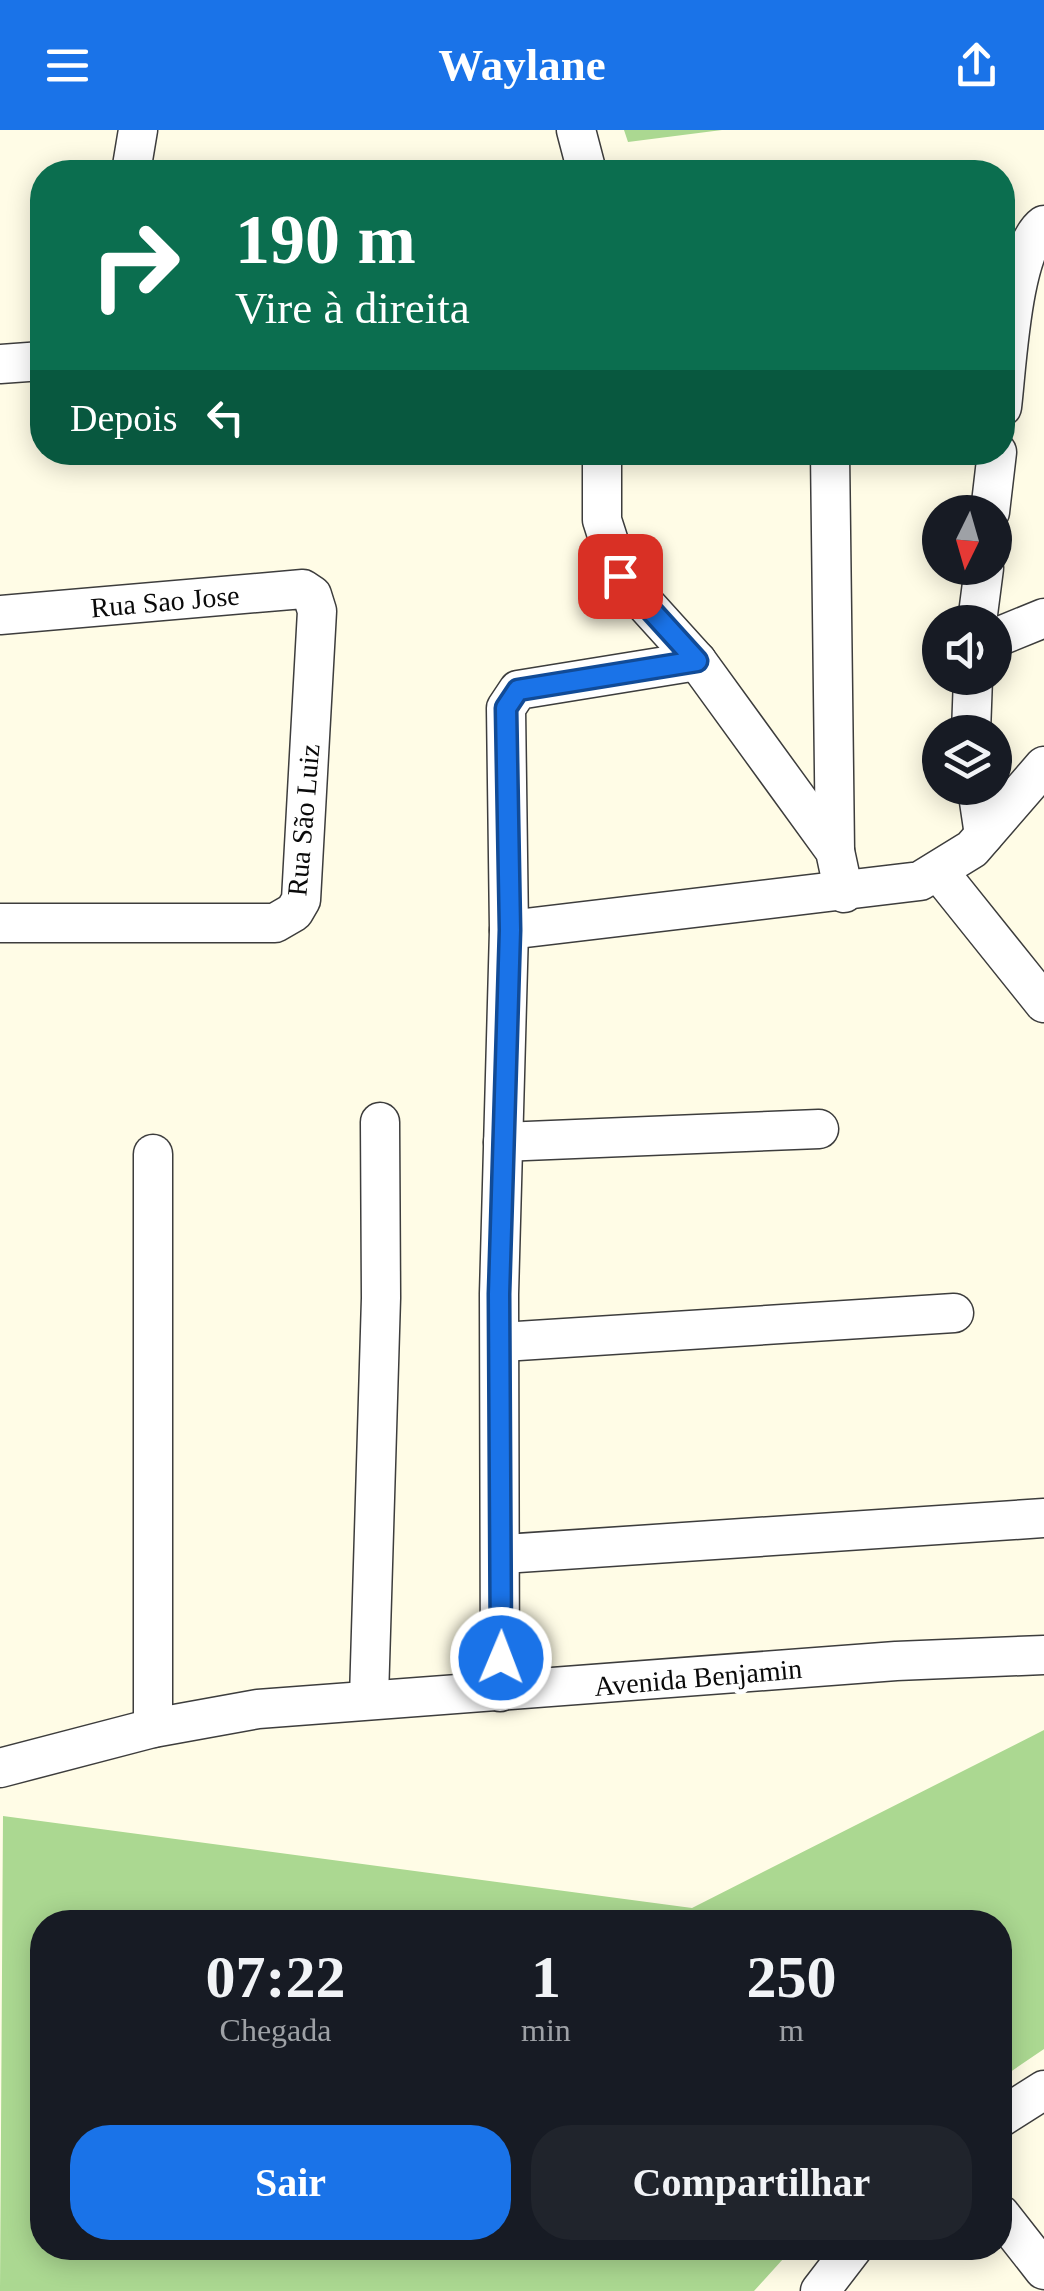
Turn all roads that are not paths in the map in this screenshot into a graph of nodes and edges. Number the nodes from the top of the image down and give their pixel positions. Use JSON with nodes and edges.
{"nodes":[{"id":1,"x":138,"y":130,"type":"edge"},
{"id":2,"x":576,"y":130,"type":"edge"},
{"id":3,"x":134,"y":160,"type":"edge"},
{"id":4,"x":584,"y":160,"type":"edge"},
{"id":5,"x":1044,"y":226,"type":"edge"},
{"id":6,"x":1015,"y":317,"type":"edge"},
{"id":7,"x":30,"y":363,"type":"edge"},
{"id":8,"x":0,"y":364,"type":"edge"},
{"id":9,"x":602,"y":465,"type":"edge"},
{"id":10,"x":830,"y":465,"type":"edge"},
{"id":11,"x":995,"y":465,"type":"edge"},
{"id":12,"x":992,"y":495,"type":"edge"},
{"id":13,"x":317,"y":611,"type":"joint"},
{"id":14,"x":0,"y":616,"type":"edge"},
{"id":15,"x":1044,"y":618,"type":"edge"},
{"id":16,"x":1012,"y":631,"type":"edge"},
{"id":17,"x":697,"y":661,"type":"junction"},
{"id":18,"x":1044,"y":766,"type":"edge"},
{"id":19,"x":980,"y":805,"type":"edge"},
{"id":20,"x":984,"y":835,"type":"junction"},
{"id":21,"x":834,"y":851,"type":"junction"},
{"id":22,"x":940,"y":872,"type":"junction"},
{"id":23,"x":844,"y":893,"type":"junction"},
{"id":24,"x":0,"y":923,"type":"edge"},
{"id":25,"x":510,"y":930,"type":"junction"},
{"id":26,"x":1044,"y":1003,"type":"edge"},
{"id":27,"x":380,"y":1122,"type":"dead end"},
{"id":28,"x":820,"y":1129,"type":"dead end"},
{"id":29,"x":503,"y":1142,"type":"junction"},
{"id":30,"x":153,"y":1154,"type":"dead end"},
{"id":31,"x":954,"y":1314,"type":"dead end"},
{"id":32,"x":502,"y":1342,"type":"junction"},
{"id":33,"x":1044,"y":1518,"type":"edge"},
{"id":34,"x":502,"y":1554,"type":"junction"},
{"id":35,"x":1044,"y":1656,"type":"edge"},
{"id":36,"x":500,"y":1692,"type":"junction"},
{"id":37,"x":368,"y":1698,"type":"junction"},
{"id":38,"x":154,"y":1728,"type":"junction"},
{"id":39,"x":0,"y":1768,"type":"edge"},
{"id":40,"x":1044,"y":2090,"type":"edge"},
{"id":41,"x":1012,"y":2110,"type":"edge"},
{"id":42,"x":1012,"y":2229,"type":"edge"},
{"id":43,"x":844,"y":2260,"type":"edge"},
{"id":44,"x":1044,"y":2270,"type":"edge"},
{"id":45,"x":820,"y":2291,"type":"edge"}],
"edges":[{"from":1,"to":3,"type":"street"},
{"from":2,"to":4,"type":"street"},
{"from":5,"to":6,"type":"street"},
{"from":7,"to":8,"type":"street"},
{"from":9,"to":17,"type":"street"},
{"from":10,"to":21,"type":"street"},
{"from":11,"to":12,"type":"street"},
{"from":13,"to":14,"type":"street","name":"Rua Sao Jose"},
{"from":13,"to":24,"type":"street","name":"Rua São Luiz"},
{"from":15,"to":16,"type":"street"},
{"from":17,"to":21,"type":"street"},
{"from":17,"to":25,"type":"street"},
{"from":18,"to":20,"type":"street"},
{"from":19,"to":20,"type":"street"},
{"from":20,"to":22,"type":"street"},
{"from":21,"to":23,"type":"street"},
{"from":22,"to":23,"type":"street"},
{"from":22,"to":26,"type":"street"},
{"from":23,"to":25,"type":"street"},
{"from":25,"to":29,"type":"street"},
{"from":27,"to":37,"type":"street"},
{"from":28,"to":29,"type":"street"},
{"from":29,"to":32,"type":"street"},
{"from":30,"to":38,"type":"street"},
{"from":31,"to":32,"type":"street"},
{"from":32,"to":34,"type":"street"},
{"from":33,"to":34,"type":"street"},
{"from":34,"to":36,"type":"street"},
{"from":35,"to":36,"type":"street","name":"Avenida Benjamin"},
{"from":36,"to":37,"type":"street","name":"Avenida Benjamin"},
{"from":37,"to":38,"type":"street","name":"Avenida Benjamin"},
{"from":38,"to":39,"type":"street","name":"Avenida Benjamin"},
{"from":40,"to":41,"type":"street"},
{"from":42,"to":44,"type":"street"},
{"from":43,"to":45,"type":"street"}]}
